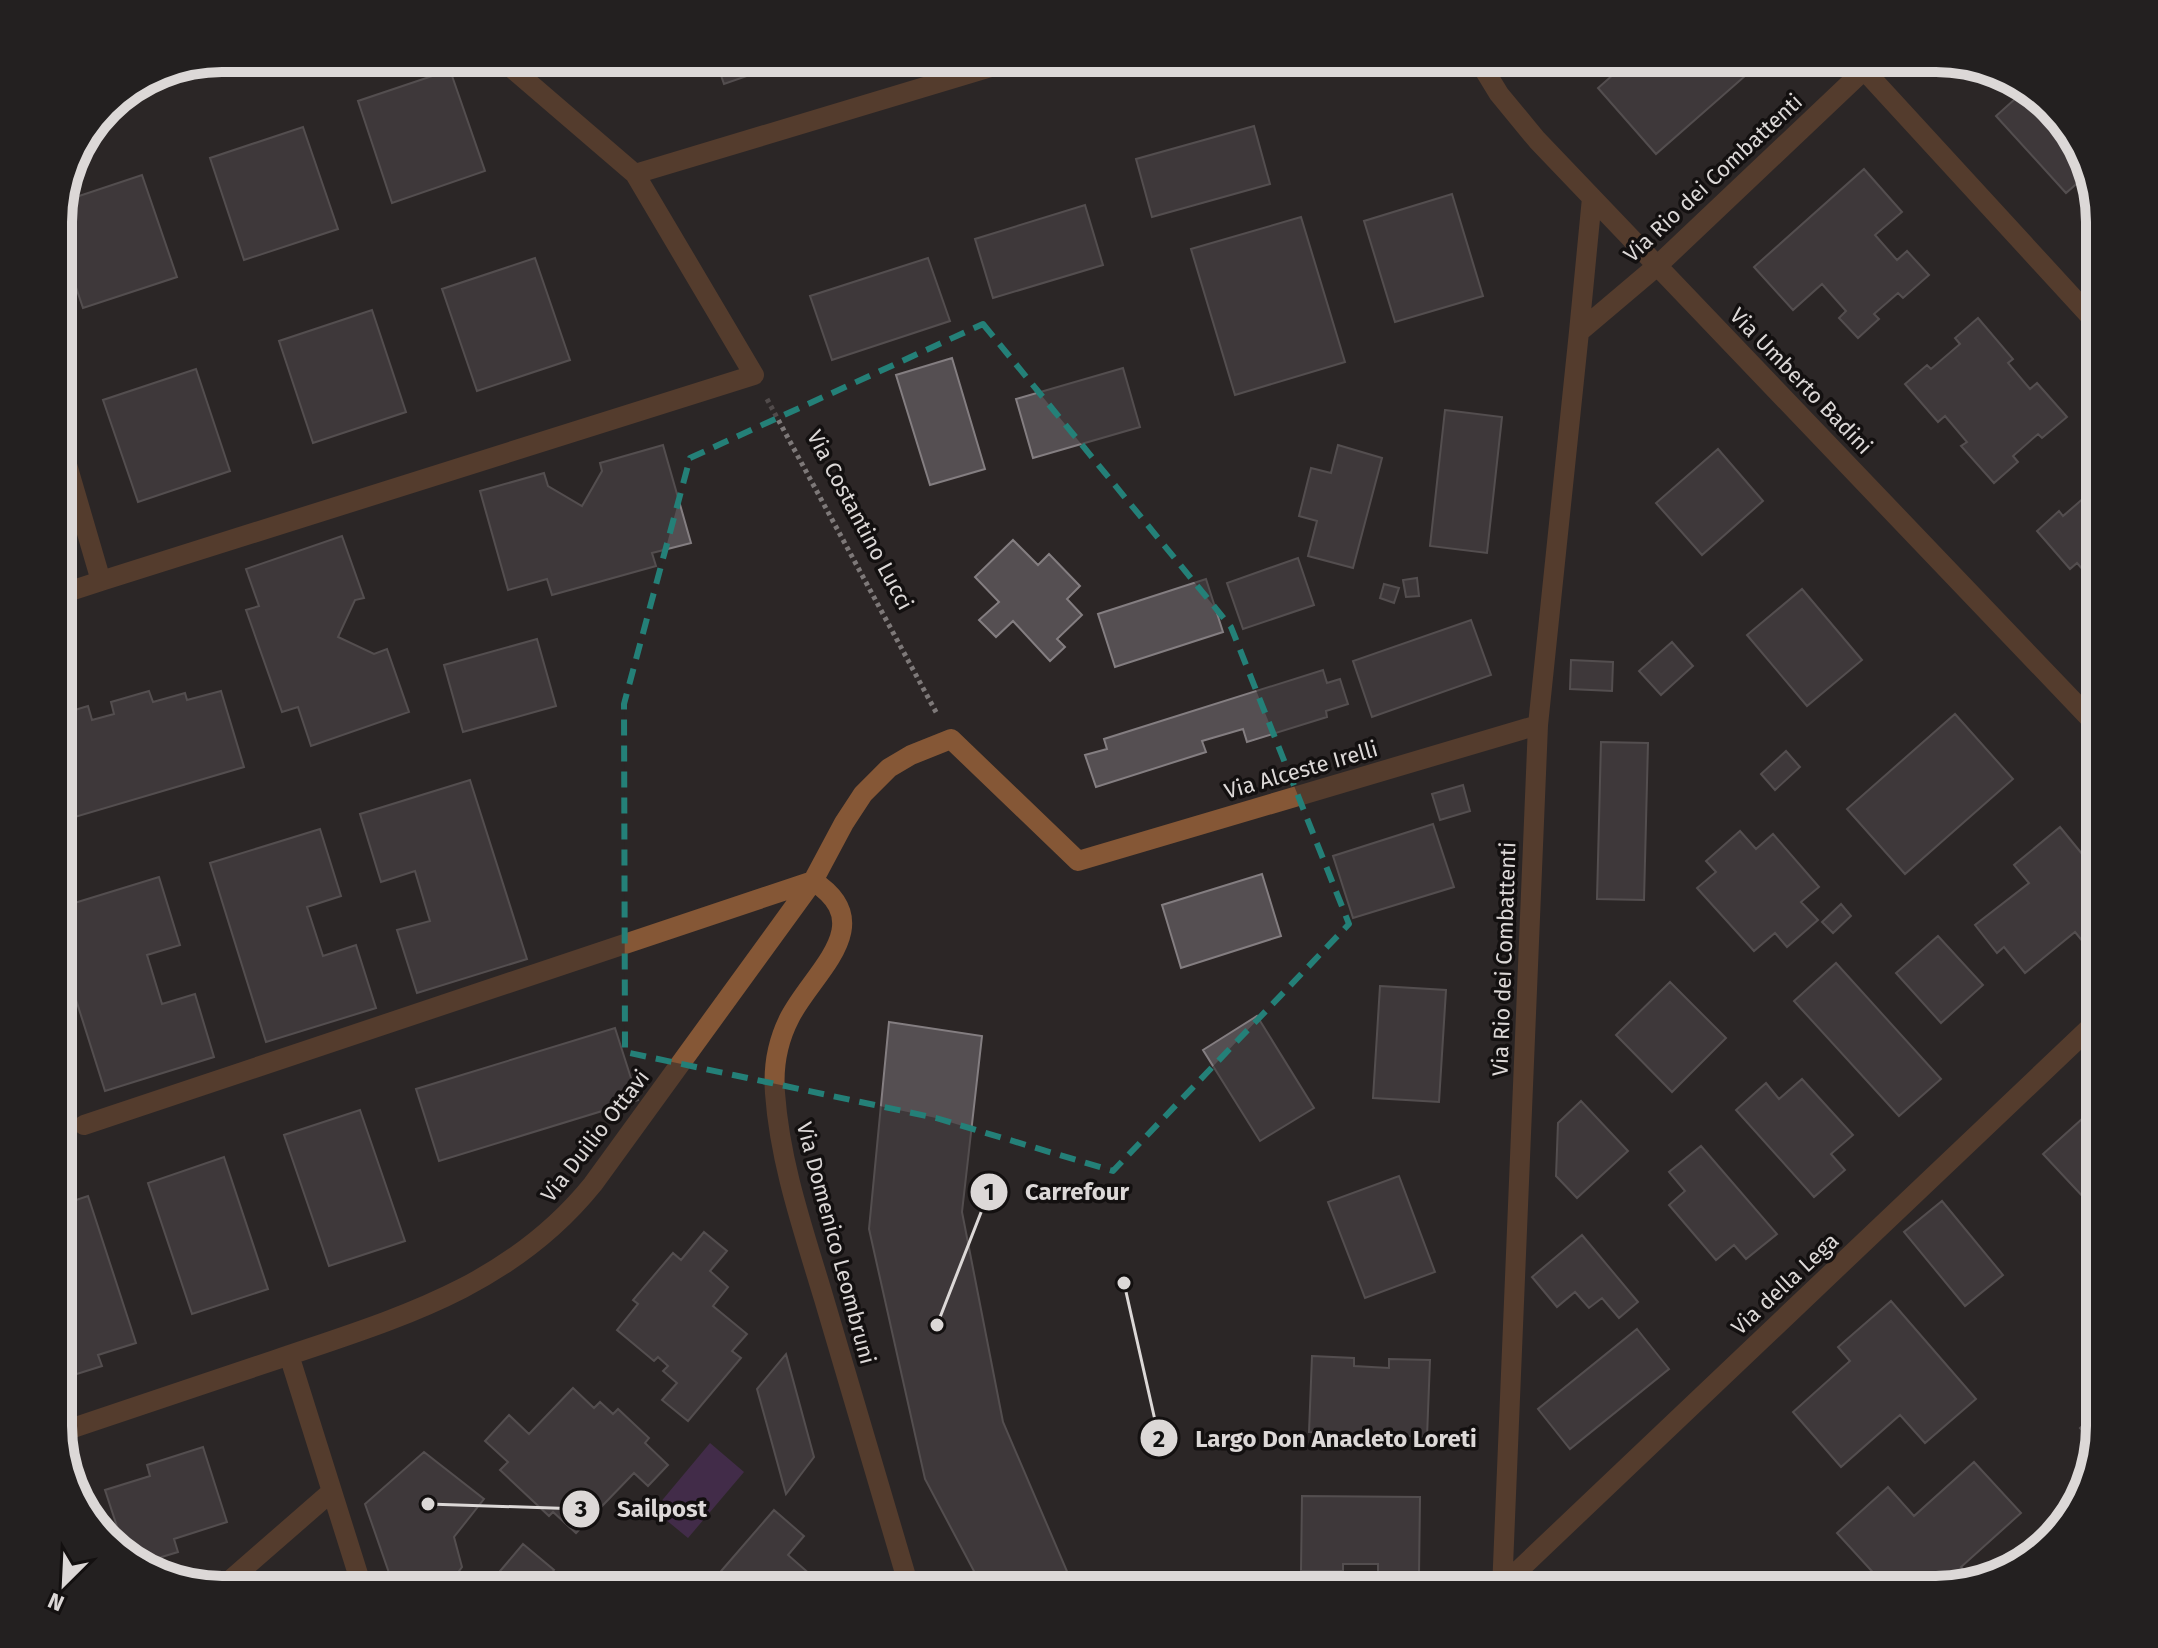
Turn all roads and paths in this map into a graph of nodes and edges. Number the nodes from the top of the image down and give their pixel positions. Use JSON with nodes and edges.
{"nodes":[{"id":1,"x":516,"y":72,"type":"edge"},
{"id":2,"x":974,"y":72,"type":"edge"},
{"id":3,"x":1486,"y":72,"type":"edge"},
{"id":4,"x":1855,"y":72,"type":"edge"},
{"id":5,"x":1874,"y":72,"type":"edge"},
{"id":6,"x":635,"y":174,"type":"junction"},
{"id":7,"x":1592,"y":198,"type":"junction"},
{"id":8,"x":1657,"y":266,"type":"junction"},
{"id":9,"x":2086,"y":311,"type":"edge"},
{"id":10,"x":1579,"y":332,"type":"junction"},
{"id":11,"x":754,"y":375,"type":"junction"},
{"id":12,"x":72,"y":482,"type":"edge"},
{"id":13,"x":101,"y":581,"type":"junction"},
{"id":14,"x":72,"y":590,"type":"edge"},
{"id":15,"x":2086,"y":714,"type":"edge"},
{"id":16,"x":1538,"y":725,"type":"junction"},
{"id":17,"x":951,"y":739,"type":"junction"},
{"id":18,"x":813,"y":881,"type":"junction"},
{"id":19,"x":2086,"y":1031,"type":"edge"},
{"id":20,"x":84,"y":1125,"type":"dead end"},
{"id":21,"x":289,"y":1355,"type":"junction"},
{"id":22,"x":72,"y":1428,"type":"edge"},
{"id":23,"x":330,"y":1493,"type":"junction"},
{"id":24,"x":235,"y":1576,"type":"edge"},
{"id":25,"x":358,"y":1576,"type":"edge"},
{"id":26,"x":906,"y":1576,"type":"edge"},
{"id":27,"x":1503,"y":1576,"type":"edge"},
{"id":28,"x":1515,"y":1576,"type":"edge"}],
"edges":[{"from":1,"to":6,"type":"street"},
{"from":2,"to":6,"type":"street"},
{"from":3,"to":7,"type":"street","name":"Via Umberto Badini"},
{"from":4,"to":8,"type":"street","name":"Via Rio dei Combattenti"},
{"from":5,"to":9,"type":"street"},
{"from":6,"to":11,"type":"street"},
{"from":7,"to":8,"type":"street","name":"Via Umberto Badini"},
{"from":7,"to":10,"type":"street","name":"Via Rio dei Combattenti"},
{"from":8,"to":10,"type":"street","name":"Via Rio dei Combattenti"},
{"from":8,"to":15,"type":"street","name":"Via Umberto Badini"},
{"from":10,"to":16,"type":"street","name":"Via Rio dei Combattenti"},
{"from":11,"to":13,"type":"street"},
{"from":11,"to":17,"type":"path","name":"Via Costantino Lucci"},
{"from":12,"to":13,"type":"street"},
{"from":13,"to":14,"type":"street"},
{"from":16,"to":17,"type":"street","name":"Via Alceste Irelli"},
{"from":16,"to":27,"type":"street","name":"Via Rio dei Combattenti"},
{"from":17,"to":18,"type":"street","name":"Via Duilio Ottavi"},
{"from":18,"to":20,"type":"street"},
{"from":18,"to":21,"type":"street","name":"Via Duilio Ottavi"},
{"from":18,"to":26,"type":"street","name":"Via Domenico Leombruni"},
{"from":19,"to":28,"type":"street","name":"Via della Lega"},
{"from":21,"to":22,"type":"street","name":"Via Duilio Ottavi"},
{"from":21,"to":23,"type":"street"},
{"from":23,"to":24,"type":"street"},
{"from":23,"to":25,"type":"street"}]}
